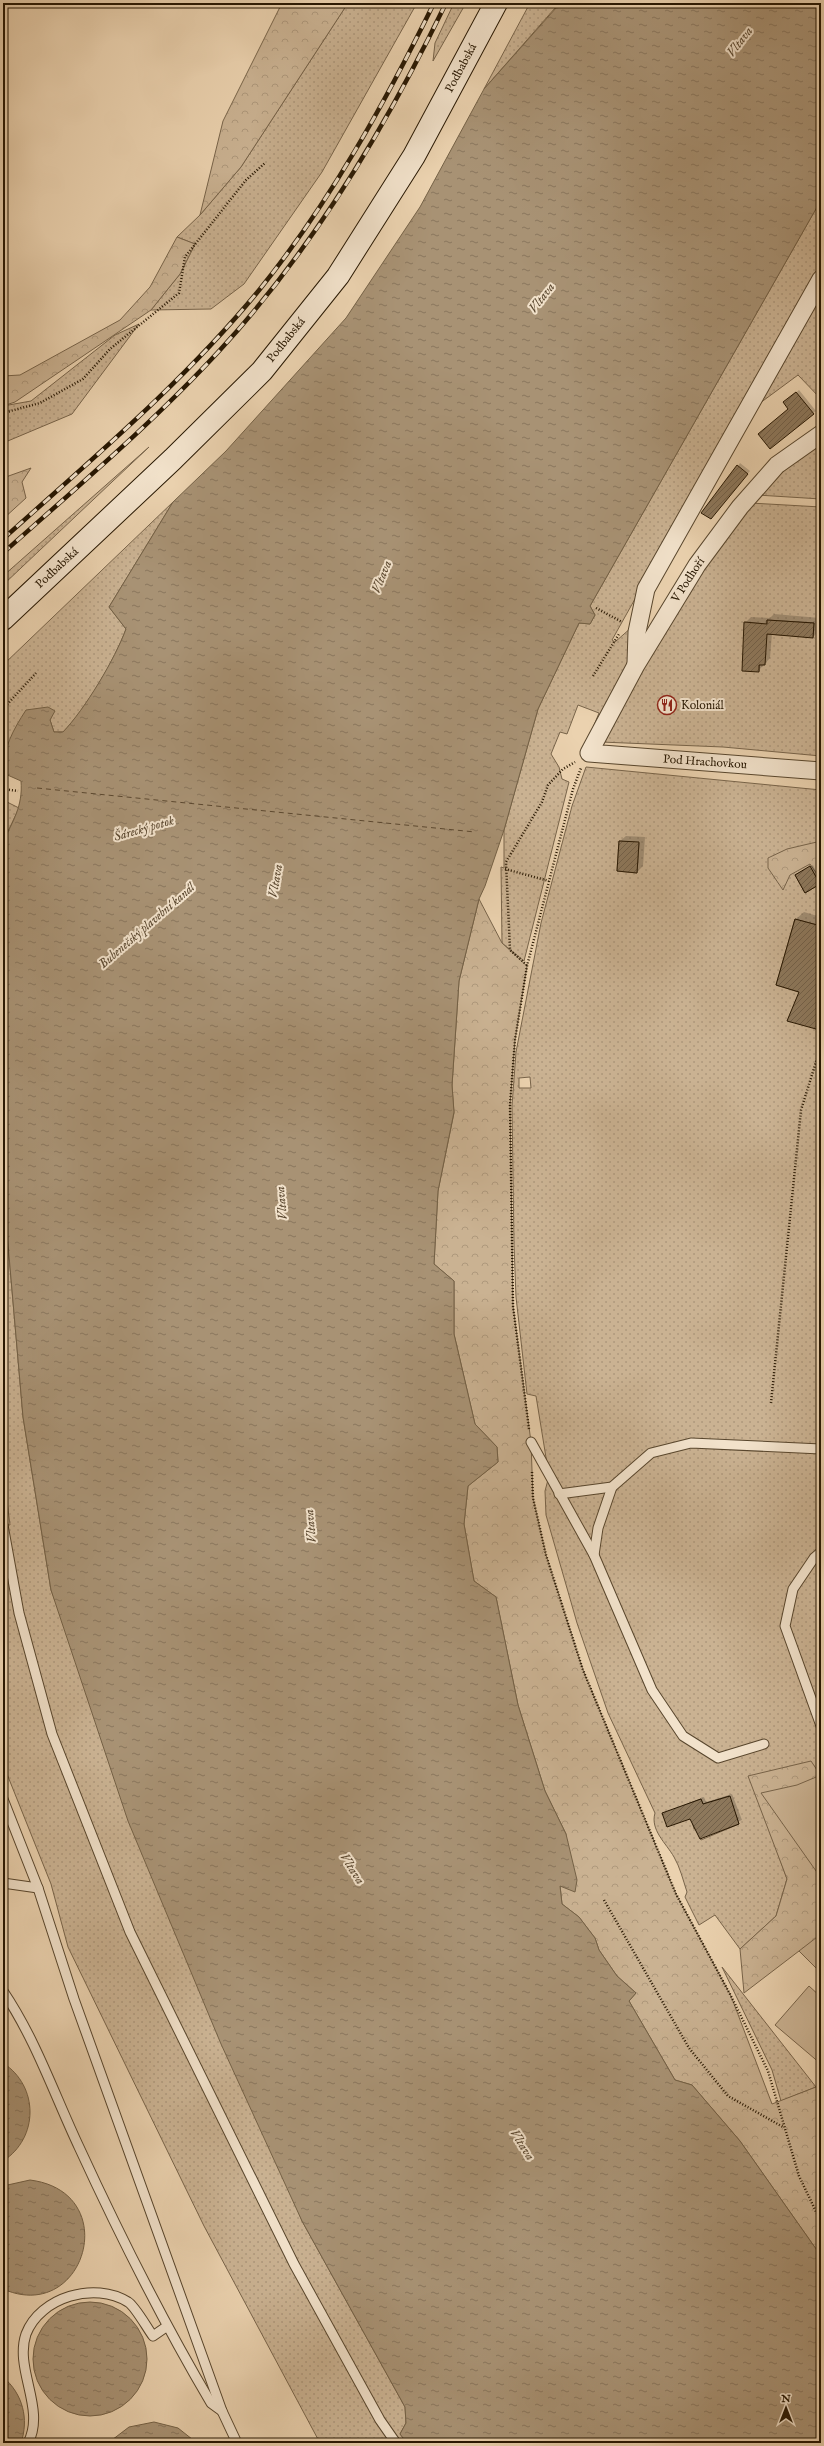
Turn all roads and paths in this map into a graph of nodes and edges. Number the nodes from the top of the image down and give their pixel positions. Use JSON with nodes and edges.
{"nodes":[{"id":1,"x":496,"y":3,"type":"edge"},
{"id":2,"x":265,"y":163,"type":"dead end"},
{"id":3,"x":821,"y":279,"type":"edge"},
{"id":4,"x":3,"y":413,"type":"edge"},
{"id":5,"x":821,"y":434,"type":"edge"},
{"id":6,"x":596,"y":608,"type":"dead end"},
{"id":7,"x":3,"y":619,"type":"edge"},
{"id":8,"x":626,"y":624,"type":"dead end"},
{"id":9,"x":636,"y":665,"type":"junction"},
{"id":10,"x":36,"y":673,"type":"dead end"},
{"id":11,"x":3,"y":709,"type":"edge"},
{"id":12,"x":589,"y":753,"type":"junction"},
{"id":13,"x":821,"y":771,"type":"edge"},
{"id":14,"x":3,"y":789,"type":"edge"},
{"id":15,"x":18,"y":791,"type":"dead end"},
{"id":16,"x":505,"y":869,"type":"junction"},
{"id":17,"x":548,"y":881,"type":"junction"},
{"id":18,"x":527,"y":966,"type":"junction"},
{"id":19,"x":821,"y":1046,"type":"edge"},
{"id":20,"x":771,"y":1403,"type":"dead end"},
{"id":21,"x":531,"y":1442,"type":"junction"},
{"id":22,"x":821,"y":1449,"type":"edge"},
{"id":23,"x":612,"y":1487,"type":"junction"},
{"id":24,"x":559,"y":1494,"type":"junction"},
{"id":25,"x":3,"y":1525,"type":"edge"},
{"id":26,"x":4,"y":1538,"type":"edge"},
{"id":27,"x":821,"y":1552,"type":"edge"},
{"id":28,"x":594,"y":1555,"type":"junction"},
{"id":29,"x":821,"y":1726,"type":"edge"},
{"id":30,"x":764,"y":1744,"type":"dead end"},
{"id":31,"x":3,"y":1799,"type":"edge"},
{"id":32,"x":3,"y":1883,"type":"edge"},
{"id":33,"x":38,"y":1888,"type":"junction"},
{"id":34,"x":604,"y":1900,"type":"dead end"},
{"id":35,"x":3,"y":1991,"type":"edge"},
{"id":36,"x":784,"y":2127,"type":"junction"},
{"id":37,"x":821,"y":2222,"type":"edge"},
{"id":38,"x":166,"y":2327,"type":"junction"},
{"id":39,"x":222,"y":2411,"type":"junction"},
{"id":40,"x":28,"y":2443,"type":"edge"},
{"id":41,"x":237,"y":2443,"type":"edge"},
{"id":42,"x":396,"y":2443,"type":"edge"}],
"edges":[{"from":1,"to":7,"type":"main road","name":"Podbabská"},
{"from":2,"to":4,"type":"path"},
{"from":3,"to":9,"type":"street"},
{"from":5,"to":9,"type":"street","name":"V Podhoří"},
{"from":6,"to":8,"type":"path"},
{"from":9,"to":12,"type":"street","name":"V Podhoří"},
{"from":10,"to":11,"type":"path"},
{"from":12,"to":13,"type":"street","name":"Pod Hrachovkou"},
{"from":12,"to":16,"type":"path"},
{"from":12,"to":17,"type":"path"},
{"from":14,"to":15,"type":"path"},
{"from":16,"to":17,"type":"path"},
{"from":16,"to":18,"type":"path"},
{"from":17,"to":18,"type":"path"},
{"from":18,"to":21,"type":"path"},
{"from":19,"to":20,"type":"path"},
{"from":21,"to":24,"type":"lane"},
{"from":21,"to":36,"type":"path"},
{"from":22,"to":23,"type":"lane"},
{"from":23,"to":24,"type":"lane"},
{"from":23,"to":28,"type":"lane"},
{"from":24,"to":28,"type":"lane"},
{"from":25,"to":26,"type":"lane"},
{"from":26,"to":42,"type":"lane"},
{"from":27,"to":29,"type":"lane"},
{"from":28,"to":30,"type":"lane"},
{"from":31,"to":33,"type":"lane"},
{"from":32,"to":33,"type":"lane"},
{"from":33,"to":39,"type":"lane"},
{"from":34,"to":36,"type":"path"},
{"from":35,"to":38,"type":"lane"},
{"from":36,"to":37,"type":"path"},
{"from":38,"to":39,"type":"lane"},
{"from":38,"to":40,"type":"lane"},
{"from":39,"to":41,"type":"lane"}]}
